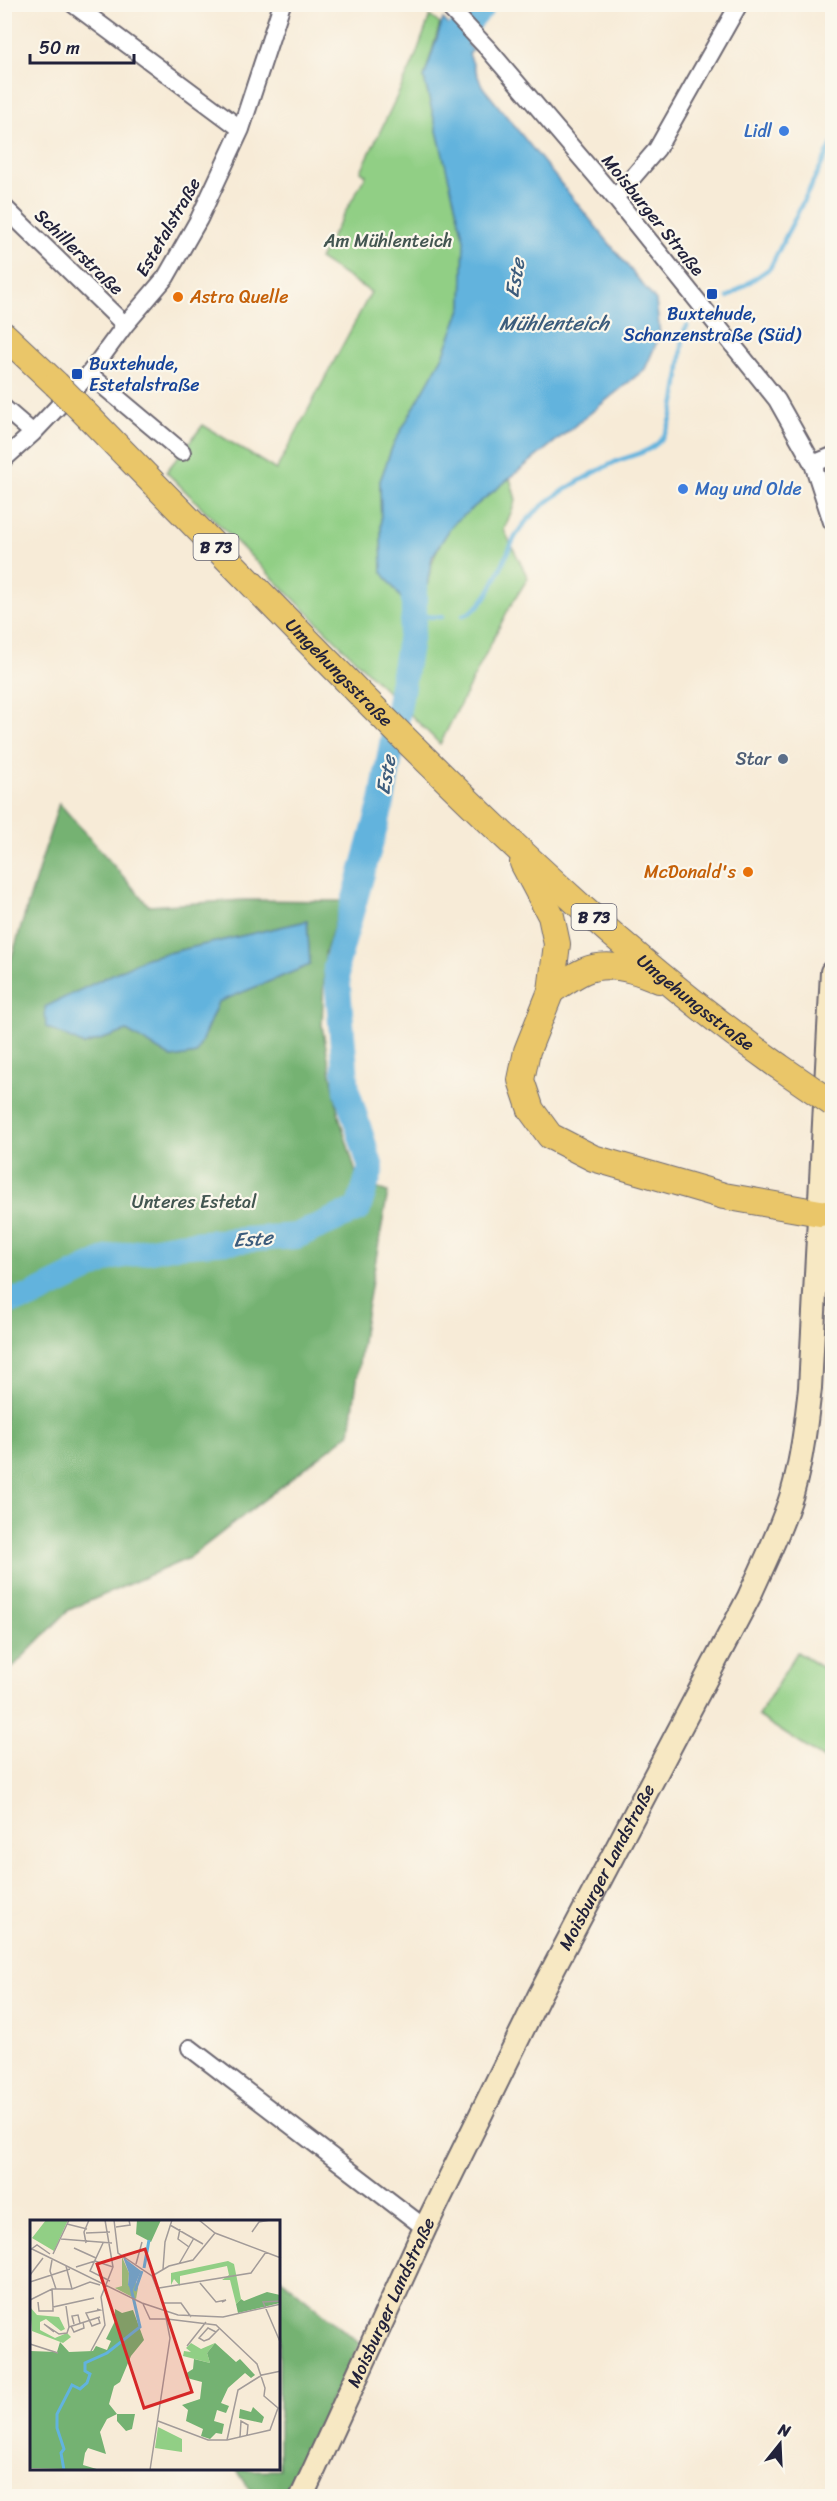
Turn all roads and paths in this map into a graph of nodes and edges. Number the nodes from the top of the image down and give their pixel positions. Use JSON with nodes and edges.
{"nodes":[{"id":1,"x":74,"y":4,"type":"edge"},
{"id":2,"x":282,"y":4,"type":"edge"},
{"id":3,"x":739,"y":4,"type":"edge"},
{"id":4,"x":449,"y":7,"type":"edge"},
{"id":5,"x":241,"y":129,"type":"junction"},
{"id":6,"x":615,"y":198,"type":"junction"},
{"id":7,"x":4,"y":207,"type":"edge"},
{"id":8,"x":125,"y":325,"type":"junction"},
{"id":9,"x":4,"y":335,"type":"edge"},
{"id":10,"x":89,"y":374,"type":"junction"},
{"id":11,"x":4,"y":408,"type":"edge"},
{"id":12,"x":33,"y":434,"type":"junction"},
{"id":13,"x":182,"y":452,"type":"dead end"},
{"id":14,"x":832,"y":456,"type":"edge"},
{"id":15,"x":4,"y":459,"type":"edge"},
{"id":16,"x":813,"y":464,"type":"junction"},
{"id":17,"x":832,"y":522,"type":"edge"},
{"id":18,"x":517,"y":850,"type":"junction"},
{"id":19,"x":832,"y":972,"type":"edge"},
{"id":20,"x":671,"y":984,"type":"junction"},
{"id":21,"x":551,"y":991,"type":"junction"},
{"id":22,"x":832,"y":1103,"type":"edge"},
{"id":23,"x":826,"y":1215,"type":"edge"},
{"id":24,"x":190,"y":2048,"type":"dead end"},
{"id":25,"x":425,"y":2228,"type":"junction"},
{"id":26,"x":302,"y":2496,"type":"edge"}],
"edges":[{"from":1,"to":5,"type":"street"},
{"from":2,"to":5,"type":"street","name":"Estetalstraße"},
{"from":3,"to":6,"type":"street"},
{"from":4,"to":6,"type":"street","name":"Moisburger Straße"},
{"from":5,"to":8,"type":"street","name":"Estetalstraße"},
{"from":6,"to":16,"type":"street","name":"Moisburger Straße"},
{"from":7,"to":8,"type":"street","name":"Schillerstraße"},
{"from":8,"to":10,"type":"street","name":"Estetalstraße"},
{"from":9,"to":18,"type":"main road","name":"Umgehungsstraße","number":"B 73","bridge":true},
{"from":10,"to":12,"type":"street","name":"Estetalstraße"},
{"from":10,"to":13,"type":"street"},
{"from":11,"to":12,"type":"street"},
{"from":12,"to":15,"type":"street","name":"Estetalstraße"},
{"from":14,"to":16,"type":"street"},
{"from":16,"to":17,"type":"street","name":"Moisburger Straße"},
{"from":18,"to":20,"type":"main road","name":"Umgehungsstraße","number":"B 73"},
{"from":18,"to":21,"type":"main road"},
{"from":19,"to":23,"type":"main road","name":"Moisburger Landstraße"},
{"from":20,"to":21,"type":"main road"},
{"from":20,"to":22,"type":"main road","name":"Umgehungsstraße","number":"B 73","bridge":true},
{"from":21,"to":23,"type":"main road"},
{"from":23,"to":25,"type":"main road","name":"Moisburger Landstraße"},
{"from":24,"to":25,"type":"street"},
{"from":25,"to":26,"type":"main road","name":"Moisburger Landstraße"}]}
